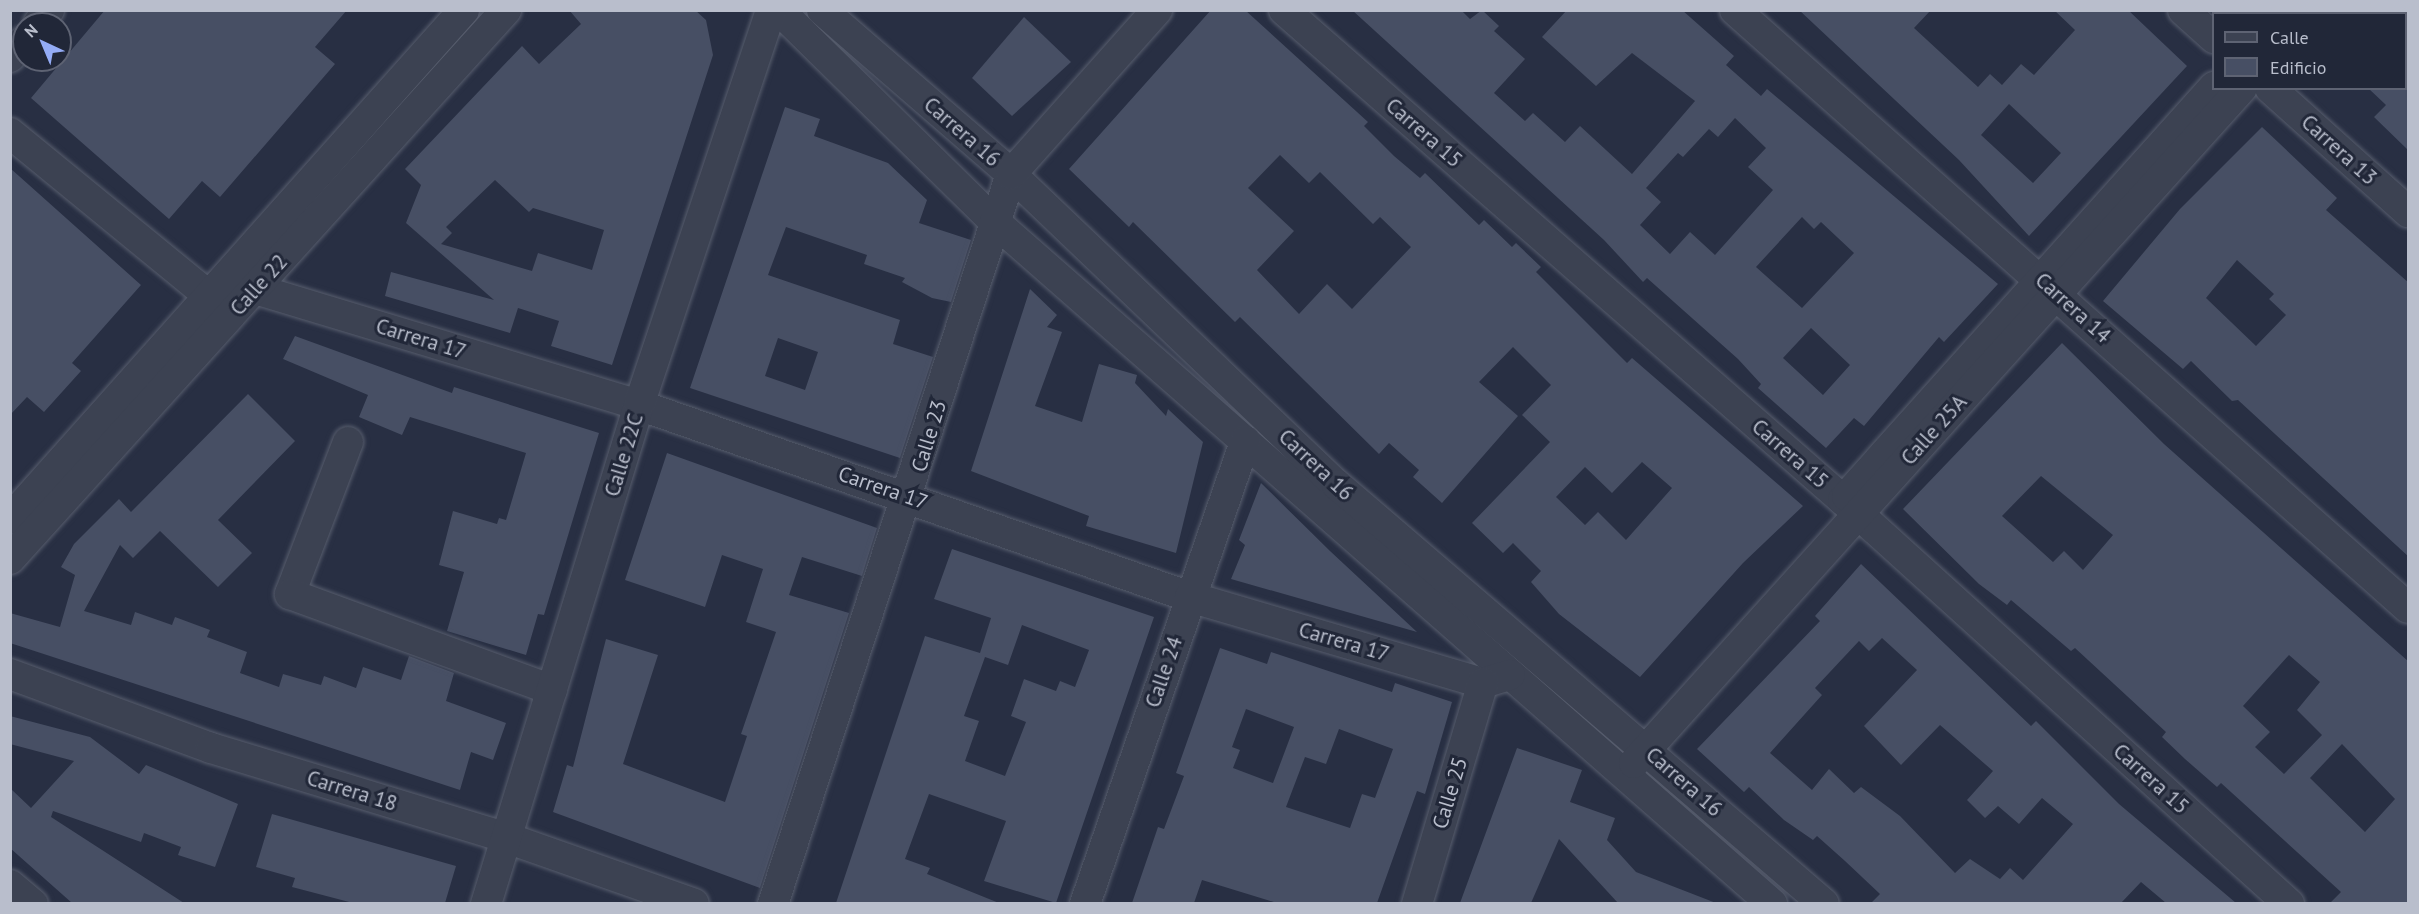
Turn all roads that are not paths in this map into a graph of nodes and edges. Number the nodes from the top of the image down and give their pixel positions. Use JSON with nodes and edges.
{"nodes":[{"id":1,"x":464,"y":10,"type":"edge"},
{"id":2,"x":506,"y":10,"type":"edge"},
{"id":3,"x":771,"y":10,"type":"edge"},
{"id":4,"x":779,"y":10,"type":"edge"},
{"id":5,"x":822,"y":10,"type":"edge"},
{"id":6,"x":1156,"y":10,"type":"edge"},
{"id":7,"x":1284,"y":10,"type":"edge"},
{"id":8,"x":1735,"y":10,"type":"edge"},
{"id":9,"x":2183,"y":10,"type":"edge"},
{"id":10,"x":2212,"y":36,"type":"edge"},
{"id":11,"x":2212,"y":89,"type":"edge"},
{"id":12,"x":2240,"y":90,"type":"edge"},
{"id":13,"x":2272,"y":90,"type":"edge"},
{"id":14,"x":10,"y":132,"type":"edge"},
{"id":15,"x":1011,"y":174,"type":"junction"},
{"id":16,"x":2409,"y":212,"type":"edge"},
{"id":17,"x":995,"y":222,"type":"junction"},
{"id":18,"x":2049,"y":286,"type":"junction"},
{"id":19,"x":255,"y":289,"type":"junction"},
{"id":20,"x":209,"y":296,"type":"junction"},
{"id":21,"x":639,"y":405,"type":"junction"},
{"id":22,"x":1245,"y":441,"type":"junction"},
{"id":23,"x":348,"y":442,"type":"dead end"},
{"id":24,"x":910,"y":497,"type":"junction"},
{"id":25,"x":1851,"y":507,"type":"junction"},
{"id":26,"x":10,"y":519,"type":"edge"},
{"id":27,"x":10,"y":559,"type":"edge"},
{"id":28,"x":1190,"y":597,"type":"junction"},
{"id":29,"x":2409,"y":608,"type":"edge"},
{"id":30,"x":10,"y":674,"type":"edge"},
{"id":31,"x":1496,"y":679,"type":"junction"},
{"id":32,"x":552,"y":690,"type":"junction"},
{"id":33,"x":1639,"y":742,"type":"junction"},
{"id":34,"x":1618,"y":765,"type":"junction"},
{"id":35,"x":507,"y":838,"type":"junction"},
{"id":36,"x":10,"y":885,"type":"edge"},
{"id":37,"x":1758,"y":898,"type":"edge"},
{"id":38,"x":33,"y":903,"type":"edge"},
{"id":39,"x":486,"y":903,"type":"edge"},
{"id":40,"x":694,"y":903,"type":"edge"},
{"id":41,"x":773,"y":903,"type":"edge"},
{"id":42,"x":1085,"y":903,"type":"edge"},
{"id":43,"x":1417,"y":903,"type":"edge"},
{"id":44,"x":1824,"y":903,"type":"edge"},
{"id":45,"x":2289,"y":903,"type":"edge"}],
"edges":[{"from":1,"to":20,"type":"street","name":"Calle 22"},
{"from":2,"to":19,"type":"street","name":"Calle 22"},
{"from":3,"to":21,"type":"street","name":"Calle 22C"},
{"from":4,"to":17,"type":"street","name":"Carrera 16"},
{"from":5,"to":15,"type":"street","name":"Carrera 16"},
{"from":6,"to":15,"type":"street","name":"Calle 23"},
{"from":7,"to":25,"type":"street","name":"Carrera 15"},
{"from":8,"to":18,"type":"street","name":"Carrera 14"},
{"from":9,"to":10,"type":"street"},
{"from":11,"to":18,"type":"street","name":"Calle 25A"},
{"from":12,"to":18,"type":"street","name":"Calle 25A"},
{"from":13,"to":16,"type":"street","name":"Carrera 13"},
{"from":14,"to":20,"type":"street"},
{"from":15,"to":17,"type":"street","name":"Calle 23"},
{"from":15,"to":33,"type":"street","name":"Carrera 16"},
{"from":17,"to":22,"type":"street","name":"Carrera 16"},
{"from":17,"to":24,"type":"street","name":"Calle 23"},
{"from":18,"to":25,"type":"street","name":"Calle 25A"},
{"from":18,"to":29,"type":"street","name":"Carrera 14"},
{"from":19,"to":21,"type":"street","name":"Carrera 17"},
{"from":19,"to":27,"type":"street","name":"Calle 22"},
{"from":20,"to":26,"type":"street","name":"Calle 22"},
{"from":21,"to":24,"type":"street","name":"Carrera 17"},
{"from":21,"to":32,"type":"street","name":"Calle 22C"},
{"from":22,"to":28,"type":"street","name":"Calle 24"},
{"from":22,"to":31,"type":"street","name":"Carrera 16"},
{"from":23,"to":32,"type":"street"},
{"from":24,"to":28,"type":"street","name":"Carrera 17"},
{"from":24,"to":41,"type":"street","name":"Calle 23"},
{"from":25,"to":33,"type":"street","name":"Calle 25A"},
{"from":25,"to":45,"type":"street","name":"Carrera 15"},
{"from":28,"to":31,"type":"street","name":"Carrera 17"},
{"from":28,"to":42,"type":"street","name":"Calle 24"},
{"from":30,"to":35,"type":"street","name":"Carrera 18"},
{"from":31,"to":34,"type":"street","name":"Carrera 16"},
{"from":31,"to":43,"type":"street","name":"Calle 25"},
{"from":32,"to":35,"type":"street","name":"Calle 22C"},
{"from":33,"to":34,"type":"street","name":"Calle 25A"},
{"from":33,"to":44,"type":"street","name":"Carrera 16"},
{"from":34,"to":37,"type":"street","name":"Carrera 16"},
{"from":35,"to":39,"type":"street","name":"Calle 22C"},
{"from":35,"to":40,"type":"street","name":"Carrera 18"},
{"from":36,"to":38,"type":"street"}]}
